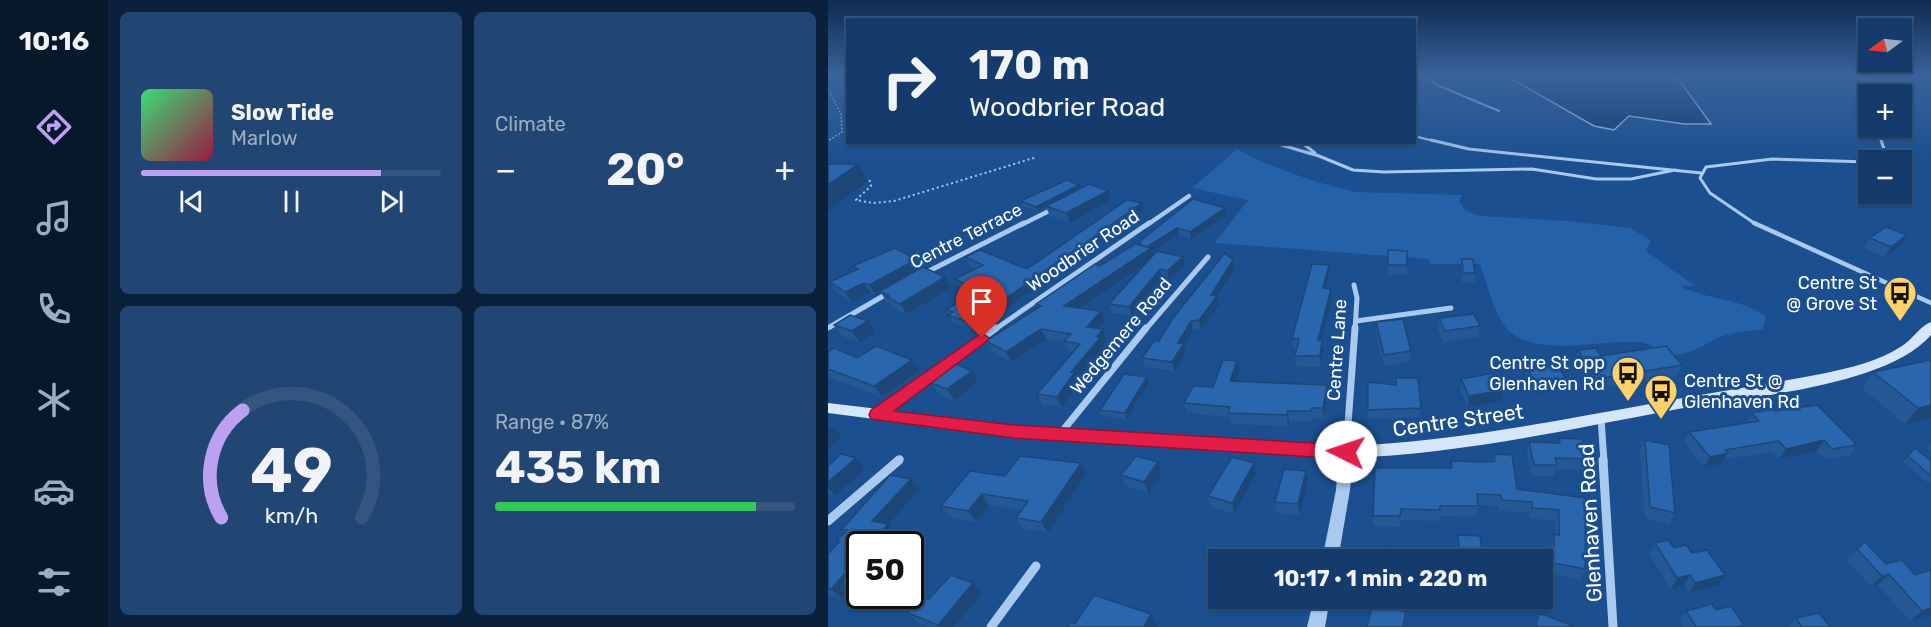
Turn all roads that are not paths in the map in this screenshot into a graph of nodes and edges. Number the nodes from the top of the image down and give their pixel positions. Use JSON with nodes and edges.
{"nodes":[{"id":1,"x":1483,"y":104,"type":"edge"},
{"id":2,"x":1499,"y":111,"type":"dead end"},
{"id":3,"x":1416,"y":136,"type":"edge"},
{"id":4,"x":1278,"y":144,"type":"edge"},
{"id":5,"x":1304,"y":144,"type":"edge"},
{"id":6,"x":1319,"y":156,"type":"junction"},
{"id":7,"x":1858,"y":162,"type":"edge"},
{"id":8,"x":1675,"y":170,"type":"junction"},
{"id":9,"x":1701,"y":172,"type":"junction"},
{"id":10,"x":1189,"y":196,"type":"dead end"},
{"id":11,"x":1060,"y":205,"type":"edge"},
{"id":12,"x":1208,"y":258,"type":"dead end"},
{"id":13,"x":917,"y":278,"type":"edge"},
{"id":14,"x":1354,"y":285,"type":"dead end"},
{"id":15,"x":898,"y":288,"type":"edge"},
{"id":16,"x":1931,"y":303,"type":"edge"},
{"id":17,"x":1451,"y":308,"type":"dead end"},
{"id":18,"x":1356,"y":321,"type":"junction"},
{"id":19,"x":1931,"y":326,"type":"edge"},
{"id":20,"x":828,"y":328,"type":"edge"},
{"id":21,"x":828,"y":408,"type":"edge"},
{"id":22,"x":877,"y":415,"type":"junction"},
{"id":23,"x":1601,"y":417,"type":"junction"},
{"id":24,"x":1060,"y":435,"type":"junction"},
{"id":25,"x":1346,"y":452,"type":"junction"},
{"id":26,"x":900,"y":459,"type":"dead end"},
{"id":27,"x":828,"y":521,"type":"edge"},
{"id":28,"x":1332,"y":549,"type":"edge"},
{"id":29,"x":1036,"y":566,"type":"dead end"},
{"id":30,"x":1320,"y":609,"type":"edge"},
{"id":31,"x":991,"y":627,"type":"edge"},
{"id":32,"x":1316,"y":627,"type":"edge"},
{"id":33,"x":1613,"y":627,"type":"edge"}],
"edges":[{"from":1,"to":2,"type":"lane"},
{"from":3,"to":8,"type":"lane"},
{"from":4,"to":6,"type":"lane"},
{"from":5,"to":6,"type":"lane"},
{"from":6,"to":8,"type":"lane"},
{"from":7,"to":9,"type":"lane"},
{"from":8,"to":9,"type":"lane"},
{"from":9,"to":16,"type":"lane"},
{"from":10,"to":22,"type":"street","name":"Woodbrier Road"},
{"from":11,"to":13,"type":"street","name":"Centre Terrace"},
{"from":12,"to":24,"type":"street","name":"Wedgemere Road"},
{"from":14,"to":18,"type":"street","name":"Centre Lane"},
{"from":15,"to":20,"type":"street","name":"Centre Terrace"},
{"from":17,"to":18,"type":"street"},
{"from":18,"to":25,"type":"street","name":"Centre Lane"},
{"from":19,"to":23,"type":"main road","name":"Centre Street"},
{"from":21,"to":22,"type":"main road","name":"Centre Street"},
{"from":22,"to":24,"type":"main road","name":"Centre Street"},
{"from":23,"to":25,"type":"main road","name":"Centre Street"},
{"from":23,"to":33,"type":"street","name":"Glenhaven Road"},
{"from":24,"to":25,"type":"main road","name":"Centre Street"},
{"from":25,"to":28,"type":"street"},
{"from":26,"to":27,"type":"street"},
{"from":29,"to":31,"type":"street"},
{"from":30,"to":32,"type":"street"}]}
